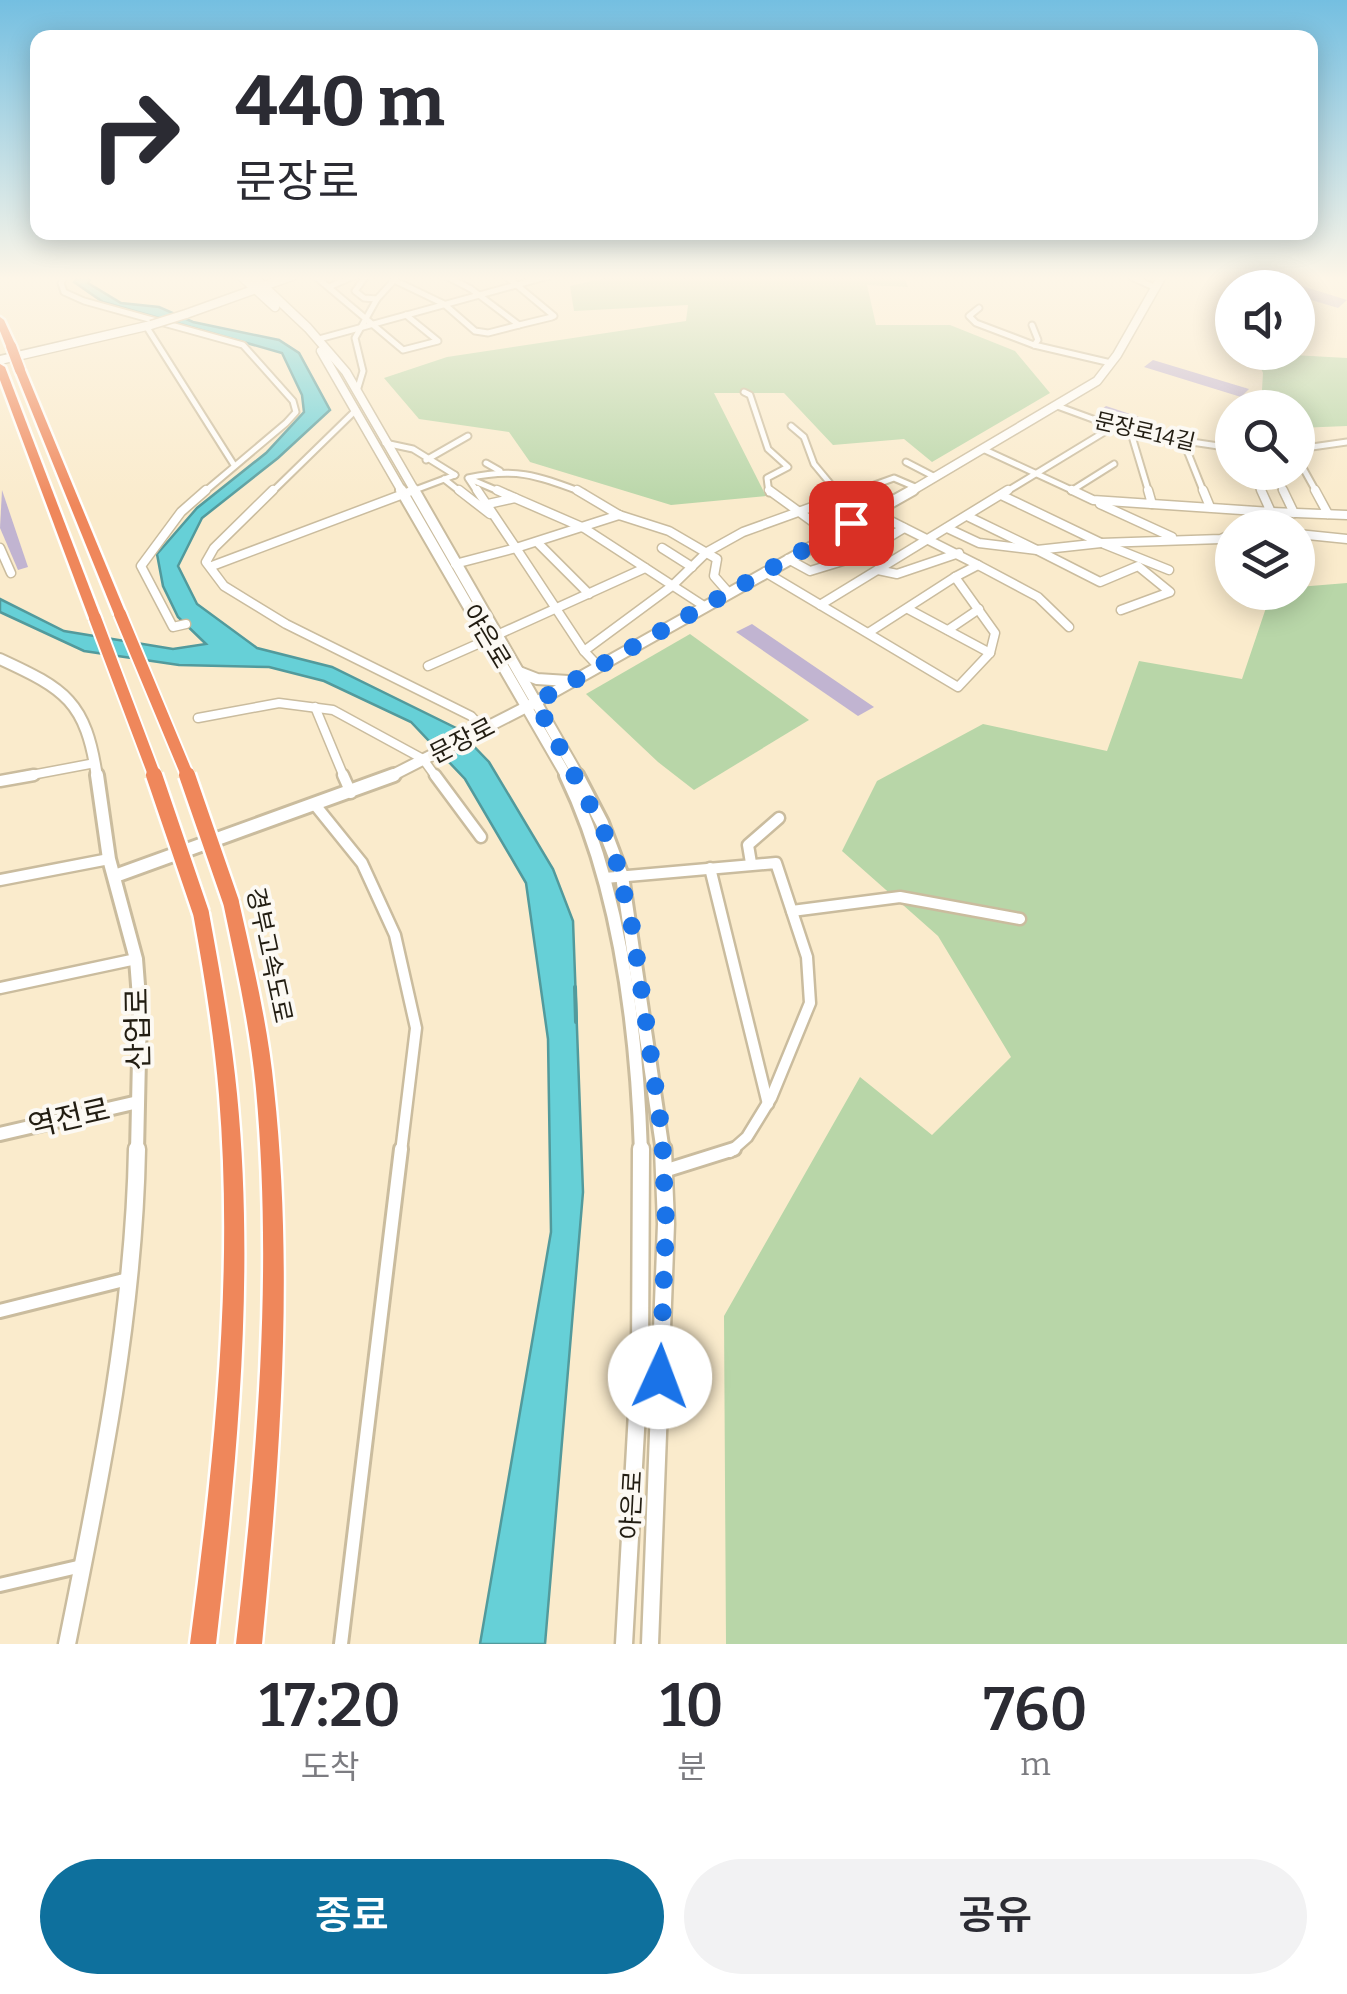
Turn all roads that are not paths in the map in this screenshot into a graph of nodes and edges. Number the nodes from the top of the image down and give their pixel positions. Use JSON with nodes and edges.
{"nodes":[{"id":1,"x":14,"y":353,"type":"edge"},
{"id":2,"x":52,"y":353,"type":"edge"},
{"id":3,"x":165,"y":353,"type":"edge"},
{"id":4,"x":252,"y":353,"type":"edge"},
{"id":5,"x":321,"y":353,"type":"edge"},
{"id":6,"x":328,"y":353,"type":"edge"},
{"id":7,"x":358,"y":353,"type":"edge"},
{"id":8,"x":1069,"y":353,"type":"edge"},
{"id":9,"x":1117,"y":353,"type":"edge"},
{"id":10,"x":1111,"y":362,"type":"junction"},
{"id":11,"x":1,"y":367,"type":"edge"},
{"id":12,"x":357,"y":391,"type":"junction"},
{"id":13,"x":744,"y":392,"type":"dead end"},
{"id":14,"x":1060,"y":407,"type":"junction"},
{"id":15,"x":356,"y":410,"type":"junction"},
{"id":16,"x":791,"y":426,"type":"dead end"},
{"id":17,"x":1111,"y":428,"type":"junction"},
{"id":18,"x":1130,"y":432,"type":"junction"},
{"id":19,"x":468,"y":436,"type":"dead end"},
{"id":20,"x":1347,"y":442,"type":"edge"},
{"id":21,"x":386,"y":443,"type":"junction"},
{"id":22,"x":1184,"y":443,"type":"junction"},
{"id":23,"x":1215,"y":446,"type":"edge"},
{"id":24,"x":1315,"y":447,"type":"edge"},
{"id":25,"x":985,"y":450,"type":"junction"},
{"id":26,"x":426,"y":460,"type":"junction"},
{"id":27,"x":906,"y":462,"type":"dead end"},
{"id":28,"x":486,"y":463,"type":"dead end"},
{"id":29,"x":1114,"y":464,"type":"dead end"},
{"id":30,"x":234,"y":465,"type":"junction"},
{"id":31,"x":500,"y":471,"type":"junction"},
{"id":32,"x":1036,"y":474,"type":"junction"},
{"id":33,"x":455,"y":475,"type":"junction"},
{"id":34,"x":935,"y":476,"type":"junction"},
{"id":35,"x":468,"y":478,"type":"junction"},
{"id":36,"x":444,"y":479,"type":"junction"},
{"id":37,"x":915,"y":487,"type":"junction"},
{"id":38,"x":1315,"y":490,"type":"edge"},
{"id":39,"x":408,"y":492,"type":"junction"},
{"id":40,"x":1071,"y":492,"type":"junction"},
{"id":41,"x":1001,"y":495,"type":"junction"},
{"id":42,"x":840,"y":496,"type":"junction"},
{"id":43,"x":516,"y":498,"type":"junction"},
{"id":44,"x":1092,"y":500,"type":"junction"},
{"id":45,"x":488,"y":504,"type":"junction"},
{"id":46,"x":1152,"y":504,"type":"junction"},
{"id":47,"x":1210,"y":507,"type":"junction"},
{"id":48,"x":1246,"y":510,"type":"edge"},
{"id":49,"x":872,"y":512,"type":"junction"},
{"id":50,"x":798,"y":514,"type":"junction"},
{"id":51,"x":1315,"y":514,"type":"edge"},
{"id":52,"x":1328,"y":514,"type":"junction"},
{"id":53,"x":619,"y":515,"type":"junction"},
{"id":54,"x":1347,"y":515,"type":"edge"},
{"id":55,"x":967,"y":516,"type":"junction"},
{"id":56,"x":495,"y":518,"type":"junction"},
{"id":57,"x":584,"y":528,"type":"junction"},
{"id":58,"x":904,"y":528,"type":"junction"},
{"id":59,"x":947,"y":528,"type":"junction"},
{"id":60,"x":831,"y":535,"type":"junction"},
{"id":61,"x":1315,"y":536,"type":"edge"},
{"id":62,"x":1215,"y":538,"type":"edge"},
{"id":63,"x":1347,"y":539,"type":"edge"},
{"id":64,"x":928,"y":540,"type":"junction"},
{"id":65,"x":1177,"y":540,"type":"junction"},
{"id":66,"x":538,"y":543,"type":"junction"},
{"id":67,"x":1102,"y":543,"type":"junction"},
{"id":68,"x":0,"y":548,"type":"edge"},
{"id":69,"x":516,"y":548,"type":"junction"},
{"id":70,"x":662,"y":548,"type":"dead end"},
{"id":71,"x":1037,"y":550,"type":"junction"},
{"id":72,"x":707,"y":552,"type":"junction"},
{"id":73,"x":959,"y":553,"type":"junction"},
{"id":74,"x":788,"y":559,"type":"junction"},
{"id":75,"x":1150,"y":563,"type":"junction"},
{"id":76,"x":455,"y":564,"type":"junction"},
{"id":77,"x":978,"y":565,"type":"junction"},
{"id":78,"x":212,"y":566,"type":"junction"},
{"id":79,"x":1138,"y":566,"type":"junction"},
{"id":80,"x":692,"y":567,"type":"junction"},
{"id":81,"x":645,"y":568,"type":"junction"},
{"id":82,"x":878,"y":570,"type":"junction"},
{"id":83,"x":1168,"y":570,"type":"dead end"},
{"id":84,"x":11,"y":572,"type":"dead end"},
{"id":85,"x":765,"y":572,"type":"junction"},
{"id":86,"x":955,"y":577,"type":"junction"},
{"id":87,"x":672,"y":586,"type":"junction"},
{"id":88,"x":728,"y":592,"type":"junction"},
{"id":89,"x":589,"y":594,"type":"junction"},
{"id":90,"x":704,"y":606,"type":"junction"},
{"id":91,"x":820,"y":606,"type":"junction"},
{"id":92,"x":979,"y":609,"type":"junction"},
{"id":93,"x":556,"y":610,"type":"junction"},
{"id":94,"x":908,"y":610,"type":"junction"},
{"id":95,"x":1121,"y":610,"type":"dead end"},
{"id":96,"x":186,"y":624,"type":"dead end"},
{"id":97,"x":1069,"y":627,"type":"dead end"},
{"id":98,"x":948,"y":630,"type":"junction"},
{"id":99,"x":868,"y":634,"type":"junction"},
{"id":100,"x":493,"y":637,"type":"junction"},
{"id":101,"x":584,"y":651,"type":"junction"},
{"id":102,"x":990,"y":654,"type":"junction"},
{"id":103,"x":0,"y":659,"type":"edge"},
{"id":104,"x":428,"y":666,"type":"dead end"},
{"id":105,"x":598,"y":667,"type":"junction"},
{"id":106,"x":518,"y":672,"type":"junction"},
{"id":107,"x":573,"y":682,"type":"junction"},
{"id":108,"x":532,"y":704,"type":"junction"},
{"id":109,"x":316,"y":708,"type":"junction"},
{"id":110,"x":198,"y":718,"type":"dead end"},
{"id":111,"x":483,"y":729,"type":"junction"},
{"id":112,"x":423,"y":759,"type":"junction"},
{"id":113,"x":95,"y":763,"type":"junction"},
{"id":114,"x":0,"y":780,"type":"edge"},
{"id":115,"x":350,"y":793,"type":"junction"},
{"id":116,"x":316,"y":806,"type":"junction"},
{"id":117,"x":778,"y":818,"type":"dead end"},
{"id":118,"x":481,"y":836,"type":"dead end"},
{"id":119,"x":110,"y":859,"type":"junction"},
{"id":120,"x":750,"y":863,"type":"junction"},
{"id":121,"x":710,"y":868,"type":"junction"},
{"id":122,"x":115,"y":876,"type":"junction"},
{"id":123,"x":622,"y":876,"type":"junction"},
{"id":124,"x":605,"y":878,"type":"junction"},
{"id":125,"x":0,"y":880,"type":"edge"},
{"id":126,"x":792,"y":912,"type":"junction"},
{"id":127,"x":1020,"y":920,"type":"dead end"},
{"id":128,"x":136,"y":959,"type":"junction"},
{"id":129,"x":0,"y":988,"type":"edge"},
{"id":130,"x":138,"y":1102,"type":"junction"},
{"id":131,"x":768,"y":1104,"type":"junction"},
{"id":132,"x":0,"y":1134,"type":"edge"},
{"id":133,"x":664,"y":1171,"type":"junction"},
{"id":134,"x":128,"y":1279,"type":"junction"},
{"id":135,"x":0,"y":1311,"type":"edge"},
{"id":136,"x":82,"y":1566,"type":"junction"},
{"id":137,"x":0,"y":1586,"type":"edge"},
{"id":138,"x":67,"y":1644,"type":"edge"},
{"id":139,"x":203,"y":1644,"type":"edge"},
{"id":140,"x":249,"y":1644,"type":"edge"},
{"id":141,"x":341,"y":1644,"type":"edge"},
{"id":142,"x":624,"y":1644,"type":"edge"},
{"id":143,"x":650,"y":1644,"type":"edge"}],
"edges":[{"from":1,"to":140,"type":"highway","name":"경부고속도로","bridge":true},
{"from":2,"to":11,"type":"street"},
{"from":3,"to":30,"type":"street"},
{"from":4,"to":30,"type":"street"},
{"from":5,"to":15,"type":"street","name":"야은로"},
{"from":6,"to":12,"type":"street","name":"야은로"},
{"from":7,"to":12,"type":"street"},
{"from":8,"to":10,"type":"street"},
{"from":9,"to":10,"type":"street","name":"문장로"},
{"from":10,"to":14,"type":"street","name":"문장로"},
{"from":11,"to":139,"type":"highway","bridge":true},
{"from":12,"to":21,"type":"street","name":"야은로"},
{"from":13,"to":50,"type":"street"},
{"from":14,"to":17,"type":"street","name":"문장로14길"},
{"from":14,"to":25,"type":"street","name":"문장로"},
{"from":15,"to":39,"type":"street","name":"야은로"},
{"from":15,"to":78,"type":"street"},
{"from":16,"to":42,"type":"street"},
{"from":17,"to":18,"type":"street","name":"문장로14길"},
{"from":17,"to":32,"type":"street"},
{"from":18,"to":22,"type":"street","name":"문장로14길"},
{"from":18,"to":46,"type":"street"},
{"from":19,"to":26,"type":"street"},
{"from":20,"to":24,"type":"street"},
{"from":21,"to":26,"type":"street"},
{"from":21,"to":39,"type":"street","name":"야은로"},
{"from":22,"to":23,"type":"street","name":"문장로14길"},
{"from":22,"to":47,"type":"street"},
{"from":25,"to":32,"type":"street"},
{"from":25,"to":34,"type":"street","name":"문장로"},
{"from":26,"to":33,"type":"street"},
{"from":27,"to":34,"type":"street"},
{"from":28,"to":31,"type":"street"},
{"from":29,"to":40,"type":"street"},
{"from":30,"to":96,"type":"street"},
{"from":31,"to":35,"type":"street"},
{"from":31,"to":53,"type":"street"},
{"from":32,"to":40,"type":"street"},
{"from":32,"to":41,"type":"street"},
{"from":33,"to":35,"type":"street"},
{"from":33,"to":36,"type":"street"},
{"from":34,"to":37,"type":"street","name":"문장로"},
{"from":35,"to":43,"type":"street"},
{"from":35,"to":45,"type":"street"},
{"from":36,"to":39,"type":"street"},
{"from":36,"to":56,"type":"street"},
{"from":37,"to":42,"type":"street"},
{"from":37,"to":49,"type":"street","name":"문장로"},
{"from":38,"to":52,"type":"street"},
{"from":39,"to":76,"type":"street","name":"야은로"},
{"from":39,"to":78,"type":"street"},
{"from":39,"to":100,"type":"street","name":"야은로"},
{"from":40,"to":44,"type":"street"},
{"from":41,"to":55,"type":"street"},
{"from":41,"to":67,"type":"street"},
{"from":42,"to":50,"type":"street"},
{"from":43,"to":45,"type":"street"},
{"from":43,"to":57,"type":"street"},
{"from":44,"to":46,"type":"street"},
{"from":44,"to":65,"type":"street"},
{"from":45,"to":56,"type":"street"},
{"from":46,"to":47,"type":"street"},
{"from":47,"to":48,"type":"street"},
{"from":49,"to":58,"type":"street"},
{"from":49,"to":60,"type":"street","name":"문장로"},
{"from":50,"to":60,"type":"street"},
{"from":50,"to":72,"type":"street"},
{"from":51,"to":52,"type":"street"},
{"from":52,"to":54,"type":"street"},
{"from":53,"to":57,"type":"street"},
{"from":53,"to":72,"type":"street"},
{"from":55,"to":59,"type":"street"},
{"from":55,"to":71,"type":"street"},
{"from":56,"to":69,"type":"street"},
{"from":57,"to":66,"type":"street"},
{"from":57,"to":81,"type":"street"},
{"from":58,"to":64,"type":"street"},
{"from":58,"to":74,"type":"street"},
{"from":59,"to":64,"type":"street"},
{"from":59,"to":71,"type":"street"},
{"from":60,"to":74,"type":"street","name":"문장로"},
{"from":61,"to":63,"type":"street"},
{"from":62,"to":65,"type":"street"},
{"from":64,"to":73,"type":"street"},
{"from":64,"to":82,"type":"street"},
{"from":65,"to":67,"type":"street"},
{"from":66,"to":69,"type":"street"},
{"from":66,"to":89,"type":"street"},
{"from":67,"to":71,"type":"street"},
{"from":67,"to":75,"type":"street"},
{"from":68,"to":84,"type":"street"},
{"from":69,"to":76,"type":"street"},
{"from":69,"to":93,"type":"street"},
{"from":70,"to":80,"type":"street"},
{"from":71,"to":79,"type":"street"},
{"from":72,"to":80,"type":"street"},
{"from":72,"to":88,"type":"street"},
{"from":73,"to":77,"type":"street"},
{"from":73,"to":82,"type":"street"},
{"from":74,"to":85,"type":"street","name":"문장로"},
{"from":75,"to":79,"type":"street"},
{"from":75,"to":83,"type":"street"},
{"from":76,"to":100,"type":"street","name":"야은로"},
{"from":77,"to":86,"type":"street"},
{"from":77,"to":97,"type":"street"},
{"from":78,"to":111,"type":"street"},
{"from":79,"to":95,"type":"street"},
{"from":80,"to":87,"type":"street"},
{"from":81,"to":87,"type":"street"},
{"from":81,"to":89,"type":"street"},
{"from":82,"to":91,"type":"street"},
{"from":85,"to":88,"type":"street","name":"문장로"},
{"from":85,"to":91,"type":"street"},
{"from":86,"to":92,"type":"street"},
{"from":86,"to":94,"type":"street"},
{"from":87,"to":90,"type":"street"},
{"from":87,"to":101,"type":"street"},
{"from":88,"to":90,"type":"street","name":"문장로"},
{"from":89,"to":93,"type":"street"},
{"from":90,"to":105,"type":"street","name":"문장로"},
{"from":91,"to":99,"type":"street"},
{"from":92,"to":98,"type":"street"},
{"from":92,"to":102,"type":"street"},
{"from":93,"to":100,"type":"street"},
{"from":93,"to":101,"type":"street"},
{"from":94,"to":98,"type":"street"},
{"from":94,"to":99,"type":"street"},
{"from":98,"to":102,"type":"street"},
{"from":99,"to":102,"type":"street"},
{"from":100,"to":104,"type":"street"},
{"from":100,"to":106,"type":"street","name":"야은로"},
{"from":100,"to":108,"type":"street","name":"야은로"},
{"from":101,"to":105,"type":"street"},
{"from":103,"to":113,"type":"street","name":"산업로"},
{"from":105,"to":107,"type":"street","name":"문장로"},
{"from":106,"to":107,"type":"street"},
{"from":106,"to":108,"type":"street","name":"야은로"},
{"from":107,"to":108,"type":"street","name":"문장로"},
{"from":108,"to":111,"type":"street","name":"문장로"},
{"from":108,"to":123,"type":"street","name":"야은로"},
{"from":108,"to":124,"type":"street","name":"야은로"},
{"from":109,"to":110,"type":"street"},
{"from":109,"to":112,"type":"street"},
{"from":109,"to":115,"type":"street"},
{"from":111,"to":112,"type":"street","name":"문장로"},
{"from":112,"to":115,"type":"street","name":"문장로"},
{"from":112,"to":118,"type":"street"},
{"from":113,"to":114,"type":"street"},
{"from":113,"to":119,"type":"street","name":"산업로"},
{"from":115,"to":116,"type":"street","name":"문장로"},
{"from":116,"to":122,"type":"street","name":"문장로"},
{"from":116,"to":141,"type":"street"},
{"from":117,"to":120,"type":"street"},
{"from":119,"to":122,"type":"street","name":"산업로"},
{"from":119,"to":125,"type":"street"},
{"from":120,"to":121,"type":"street"},
{"from":120,"to":126,"type":"street"},
{"from":121,"to":123,"type":"street"},
{"from":121,"to":131,"type":"street"},
{"from":122,"to":128,"type":"street","name":"산업로"},
{"from":123,"to":124,"type":"street"},
{"from":123,"to":133,"type":"street","name":"야은로"},
{"from":124,"to":142,"type":"street","name":"야은로"},
{"from":126,"to":127,"type":"street"},
{"from":126,"to":131,"type":"street"},
{"from":128,"to":129,"type":"street"},
{"from":128,"to":130,"type":"street","name":"산업로"},
{"from":130,"to":132,"type":"street","name":"역전로"},
{"from":130,"to":134,"type":"street","name":"산업로"},
{"from":131,"to":133,"type":"street"},
{"from":133,"to":143,"type":"street","name":"야은로"},
{"from":134,"to":135,"type":"street"},
{"from":134,"to":136,"type":"street","name":"산업로"},
{"from":136,"to":137,"type":"street"},
{"from":136,"to":138,"type":"street","name":"산업로"}]}
